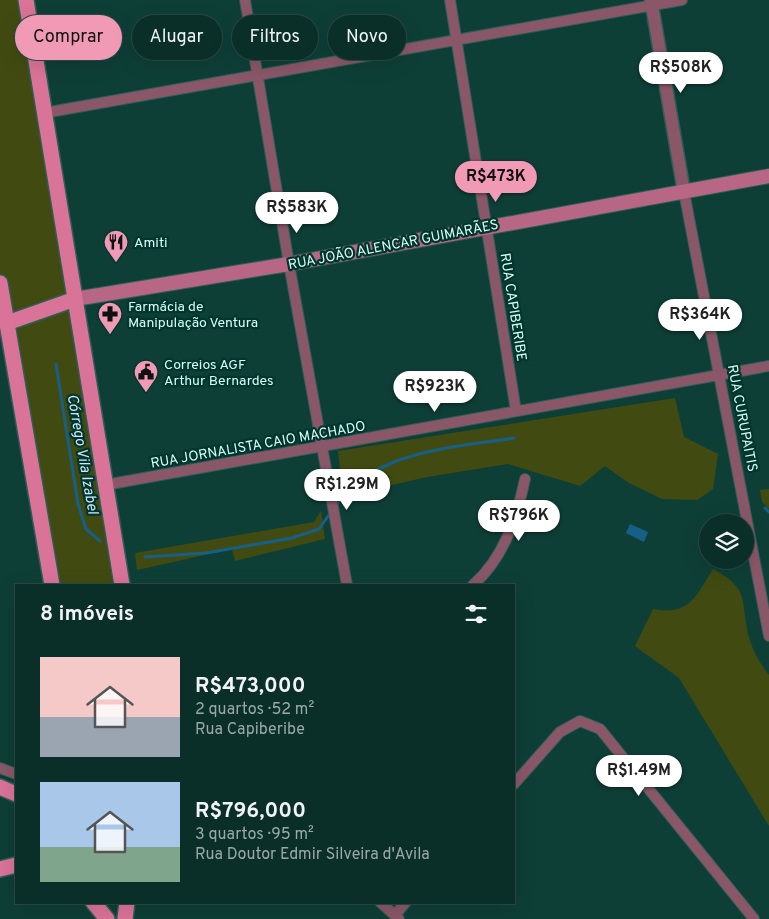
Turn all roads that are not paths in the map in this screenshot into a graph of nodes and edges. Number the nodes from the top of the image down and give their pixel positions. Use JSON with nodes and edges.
{"nodes":[{"id":1,"x":26,"y":0,"type":"edge"},
{"id":2,"x":245,"y":0,"type":"edge"},
{"id":3,"x":450,"y":0,"type":"edge"},
{"id":4,"x":682,"y":0,"type":"edge"},
{"id":5,"x":651,"y":3,"type":"edge"},
{"id":6,"x":457,"y":40,"type":"junction"},
{"id":7,"x":258,"y":76,"type":"junction"},
{"id":8,"x":44,"y":113,"type":"junction"},
{"id":9,"x":769,"y":176,"type":"edge"},
{"id":10,"x":684,"y":192,"type":"junction"},
{"id":11,"x":487,"y":226,"type":"junction"},
{"id":12,"x":289,"y":264,"type":"junction"},
{"id":13,"x":0,"y":282,"type":"edge"},
{"id":14,"x":75,"y":299,"type":"junction"},
{"id":15,"x":3,"y":324,"type":"edge"},
{"id":16,"x":769,"y":366,"type":"edge"},
{"id":17,"x":719,"y":375,"type":"junction"},
{"id":18,"x":516,"y":411,"type":"junction"},
{"id":19,"x":322,"y":446,"type":"junction"},
{"id":20,"x":525,"y":479,"type":"dead end"},
{"id":21,"x":105,"y":485,"type":"junction"},
{"id":22,"x":52,"y":584,"type":"edge"},
{"id":23,"x":122,"y":584,"type":"edge"},
{"id":24,"x":348,"y":584,"type":"edge"},
{"id":25,"x":474,"y":584,"type":"edge"},
{"id":26,"x":769,"y":636,"type":"edge"},
{"id":27,"x":0,"y":768,"type":"edge"},
{"id":28,"x":15,"y":774,"type":"edge"},
{"id":29,"x":515,"y":783,"type":"edge"},
{"id":30,"x":0,"y":787,"type":"edge"},
{"id":31,"x":15,"y":794,"type":"edge"},
{"id":32,"x":15,"y":865,"type":"edge"},
{"id":33,"x":0,"y":869,"type":"edge"},
{"id":34,"x":93,"y":904,"type":"edge"},
{"id":35,"x":94,"y":904,"type":"edge"},
{"id":36,"x":127,"y":904,"type":"edge"},
{"id":37,"x":382,"y":904,"type":"edge"},
{"id":38,"x":405,"y":904,"type":"edge"},
{"id":39,"x":397,"y":917,"type":"edge"},
{"id":40,"x":98,"y":919,"type":"edge"},
{"id":41,"x":107,"y":919,"type":"edge"},
{"id":42,"x":125,"y":919,"type":"edge"},
{"id":43,"x":754,"y":919,"type":"edge"}],
"edges":[{"from":1,"to":8,"type":"main road"},
{"from":2,"to":7,"type":"street"},
{"from":3,"to":6,"type":"street","name":"RUA CAPIBERIBE"},
{"from":4,"to":5,"type":"street"},
{"from":5,"to":6,"type":"street"},
{"from":5,"to":10,"type":"street","name":"RUA CURUPAITIS"},
{"from":6,"to":7,"type":"street"},
{"from":6,"to":11,"type":"street","name":"RUA CAPIBERIBE"},
{"from":7,"to":8,"type":"street"},
{"from":7,"to":12,"type":"street"},
{"from":8,"to":14,"type":"main road"},
{"from":9,"to":10,"type":"main road","name":"RUA JOÃO ALENCAR GUIMARÃES"},
{"from":10,"to":11,"type":"main road","name":"RUA JOÃO ALENCAR GUIMARÃES"},
{"from":10,"to":17,"type":"street","name":"RUA CURUPAITIS"},
{"from":11,"to":12,"type":"main road","name":"RUA JOÃO ALENCAR GUIMARÃES"},
{"from":11,"to":18,"type":"street","name":"RUA CAPIBERIBE"},
{"from":12,"to":14,"type":"main road","name":"RUA JOÃO ALENCAR GUIMARÃES"},
{"from":12,"to":19,"type":"street"},
{"from":13,"to":15,"type":"main road"},
{"from":14,"to":15,"type":"main road"},
{"from":14,"to":21,"type":"main road"},
{"from":15,"to":22,"type":"main road"},
{"from":16,"to":17,"type":"street","name":"RUA JORNALISTA CAIO MACHADO"},
{"from":17,"to":18,"type":"street","name":"RUA JORNALISTA CAIO MACHADO"},
{"from":17,"to":26,"type":"street","name":"RUA CURUPAITIS"},
{"from":18,"to":19,"type":"street","name":"RUA JORNALISTA CAIO MACHADO"},
{"from":19,"to":21,"type":"street","name":"RUA JORNALISTA CAIO MACHADO"},
{"from":19,"to":24,"type":"street"},
{"from":20,"to":25,"type":"street"},
{"from":21,"to":23,"type":"main road"},
{"from":27,"to":28,"type":"street"},
{"from":29,"to":43,"type":"street"},
{"from":30,"to":31,"type":"main road"},
{"from":32,"to":33,"type":"main road"},
{"from":34,"to":40,"type":"main road"},
{"from":35,"to":41,"type":"main road"},
{"from":36,"to":42,"type":"main road"},
{"from":37,"to":39,"type":"street"},
{"from":38,"to":39,"type":"street"}]}
